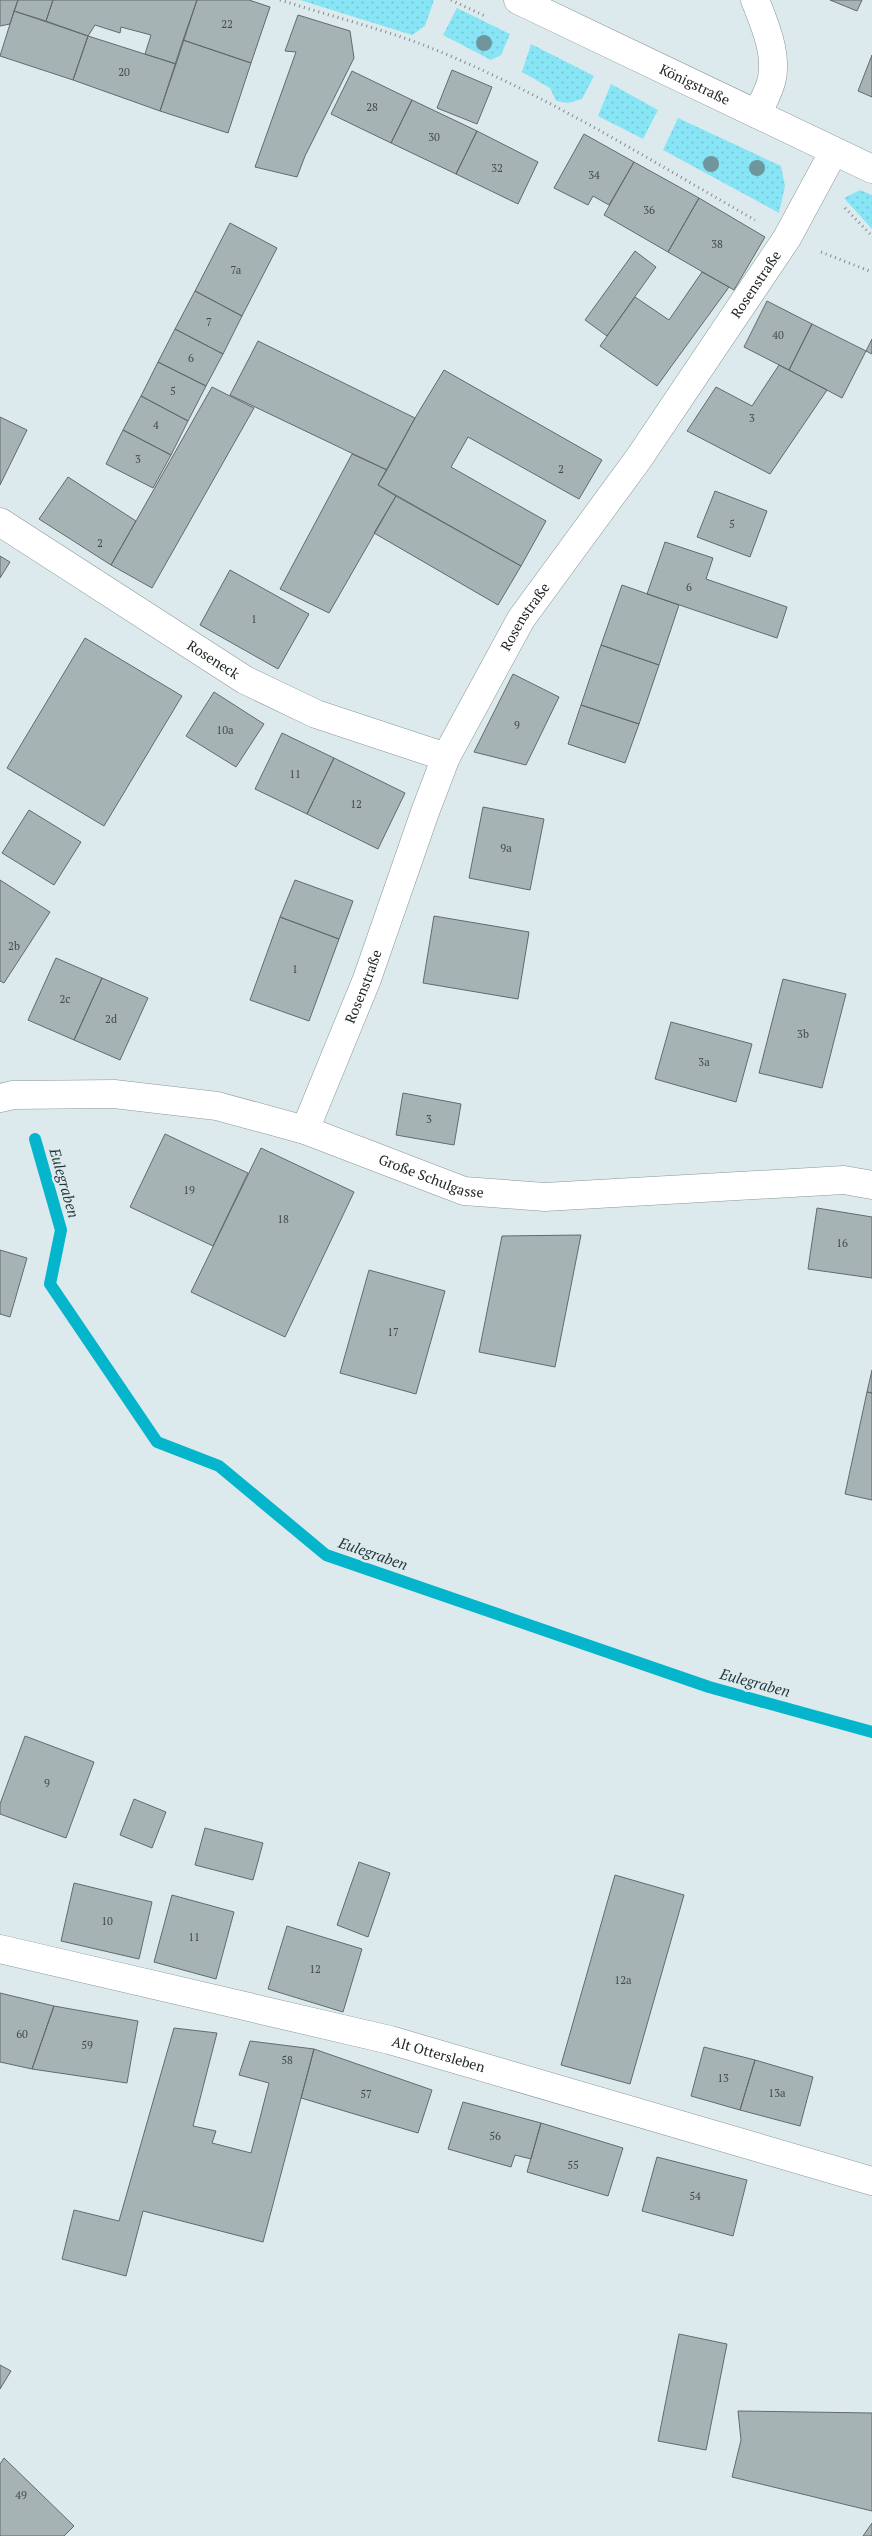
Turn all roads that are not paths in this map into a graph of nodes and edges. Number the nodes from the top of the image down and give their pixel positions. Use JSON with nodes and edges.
{"nodes":[{"id":1,"x":518,"y":0,"type":"edge"},
{"id":2,"x":755,"y":0,"type":"edge"},
{"id":3,"x":757,"y":114,"type":"junction"},
{"id":4,"x":834,"y":151,"type":"junction"},
{"id":5,"x":872,"y":169,"type":"edge"},
{"id":6,"x":0,"y":522,"type":"edge"},
{"id":7,"x":446,"y":757,"type":"junction"},
{"id":8,"x":0,"y":1098,"type":"edge"},
{"id":9,"x":305,"y":1130,"type":"junction"},
{"id":10,"x":872,"y":1185,"type":"edge"},
{"id":11,"x":0,"y":1949,"type":"edge"},
{"id":12,"x":872,"y":2181,"type":"edge"}],
"edges":[{"from":1,"to":3,"type":"street","name":"Königstraße"},
{"from":2,"to":3,"type":"street"},
{"from":3,"to":4,"type":"street","name":"Königstraße"},
{"from":4,"to":5,"type":"street","name":"Königstraße"},
{"from":4,"to":7,"type":"street","name":"Rosenstraße"},
{"from":6,"to":7,"type":"street","name":"Roseneck"},
{"from":7,"to":9,"type":"street","name":"Rosenstraße"},
{"from":8,"to":9,"type":"street","name":"Große Schulgasse"},
{"from":9,"to":10,"type":"street","name":"Große Schulgasse"},
{"from":11,"to":12,"type":"street","name":"Alt Ottersleben"}]}
